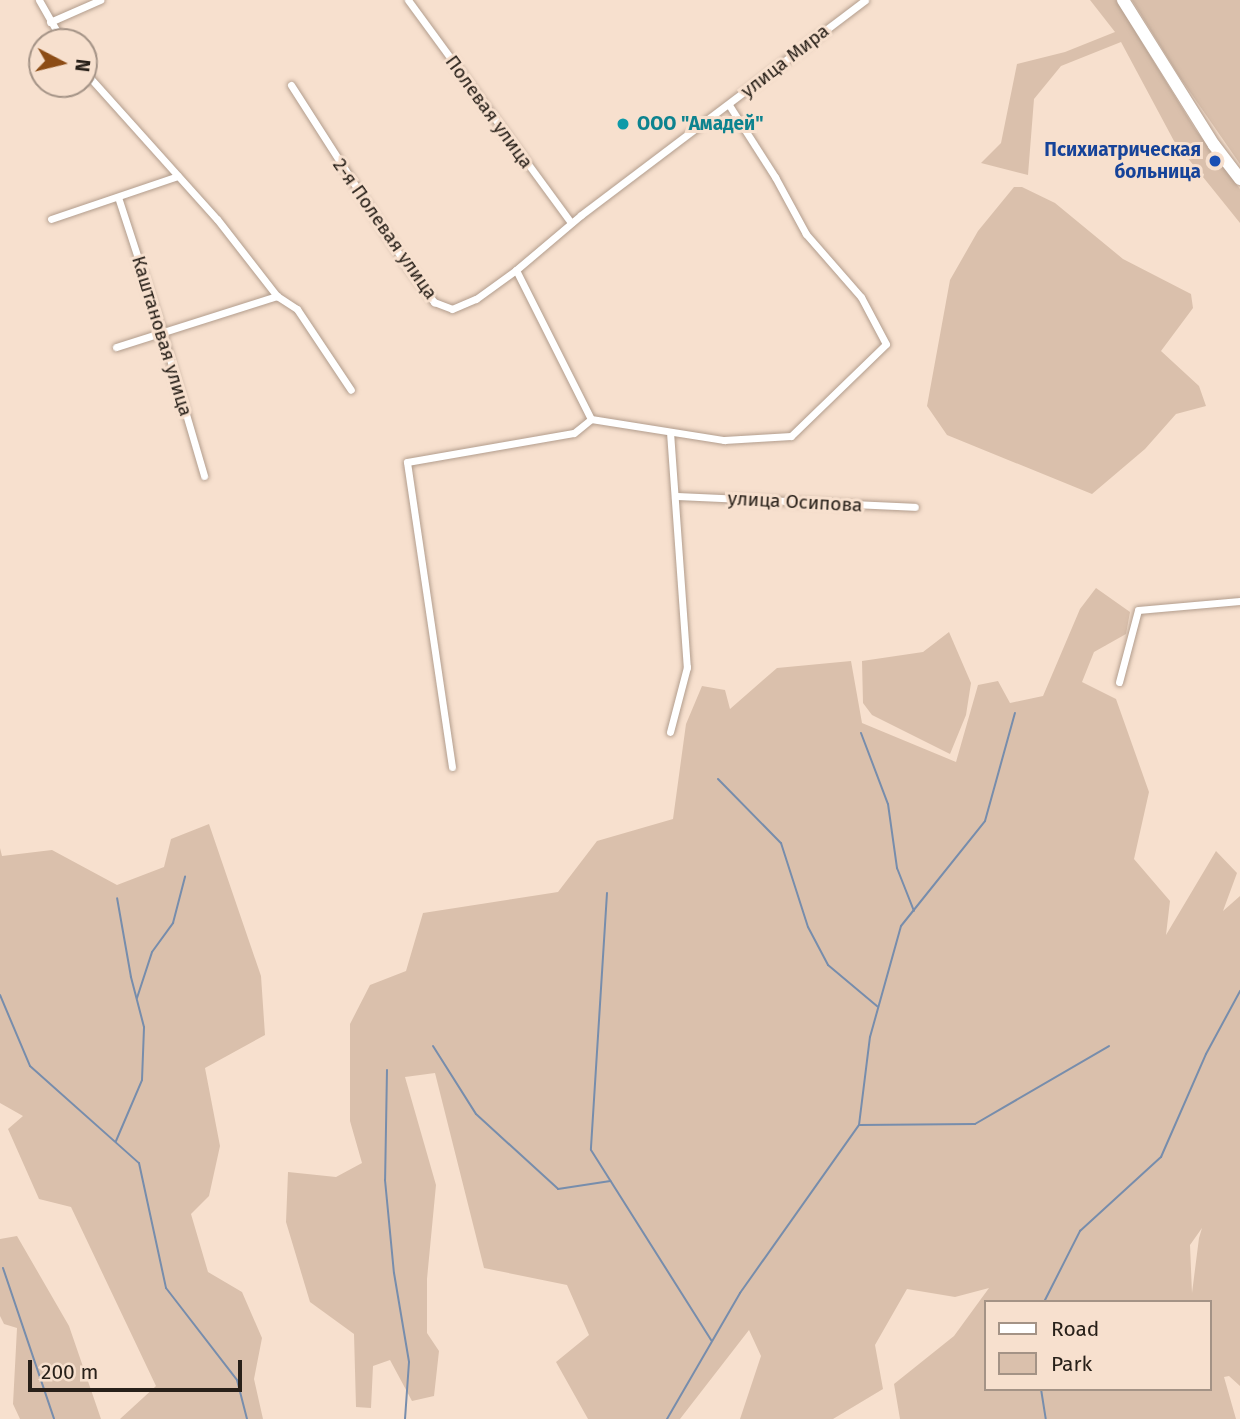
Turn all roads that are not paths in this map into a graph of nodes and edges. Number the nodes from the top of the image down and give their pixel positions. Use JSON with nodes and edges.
{"nodes":[{"id":1,"x":39,"y":0,"type":"edge"},
{"id":2,"x":100,"y":0,"type":"edge"},
{"id":3,"x":408,"y":0,"type":"edge"},
{"id":4,"x":865,"y":0,"type":"edge"},
{"id":5,"x":1123,"y":0,"type":"edge"},
{"id":6,"x":50,"y":22,"type":"junction"},
{"id":7,"x":54,"y":28,"type":"edge"},
{"id":8,"x":291,"y":85,"type":"dead end"},
{"id":9,"x":98,"y":87,"type":"edge"},
{"id":10,"x":729,"y":105,"type":"junction"},
{"id":11,"x":177,"y":177,"type":"junction"},
{"id":12,"x":1240,"y":179,"type":"edge"},
{"id":13,"x":118,"y":197,"type":"junction"},
{"id":14,"x":51,"y":219,"type":"dead end"},
{"id":15,"x":571,"y":223,"type":"junction"},
{"id":16,"x":516,"y":270,"type":"junction"},
{"id":17,"x":277,"y":296,"type":"junction"},
{"id":18,"x":162,"y":332,"type":"junction"},
{"id":19,"x":116,"y":347,"type":"dead end"},
{"id":20,"x":351,"y":390,"type":"dead end"},
{"id":21,"x":590,"y":419,"type":"junction"},
{"id":22,"x":670,"y":432,"type":"junction"},
{"id":23,"x":204,"y":476,"type":"dead end"},
{"id":24,"x":675,"y":496,"type":"junction"},
{"id":25,"x":915,"y":507,"type":"dead end"},
{"id":26,"x":1240,"y":601,"type":"edge"},
{"id":27,"x":1119,"y":682,"type":"dead end"},
{"id":28,"x":670,"y":733,"type":"dead end"},
{"id":29,"x":452,"y":767,"type":"dead end"}],
"edges":[{"from":1,"to":6,"type":"street"},
{"from":2,"to":6,"type":"street"},
{"from":3,"to":15,"type":"street","name":"Полевая улица"},
{"from":4,"to":10,"type":"street","name":"улица Мира"},
{"from":5,"to":12,"type":"main road"},
{"from":6,"to":7,"type":"street"},
{"from":8,"to":16,"type":"street","name":"2-я Полевая улица"},
{"from":9,"to":11,"type":"street"},
{"from":10,"to":15,"type":"street","name":"улица Мира"},
{"from":10,"to":22,"type":"street"},
{"from":11,"to":13,"type":"street"},
{"from":11,"to":17,"type":"street"},
{"from":13,"to":14,"type":"street"},
{"from":13,"to":18,"type":"street","name":"Каштановая улица"},
{"from":15,"to":16,"type":"street","name":"2-я Полевая улица"},
{"from":16,"to":21,"type":"street"},
{"from":17,"to":18,"type":"street"},
{"from":17,"to":20,"type":"street"},
{"from":18,"to":19,"type":"street"},
{"from":18,"to":23,"type":"street","name":"Каштановая улица"},
{"from":21,"to":22,"type":"street"},
{"from":21,"to":29,"type":"street"},
{"from":22,"to":24,"type":"street"},
{"from":24,"to":25,"type":"street","name":"улица Осипова"},
{"from":24,"to":28,"type":"street"},
{"from":26,"to":27,"type":"street"}]}
